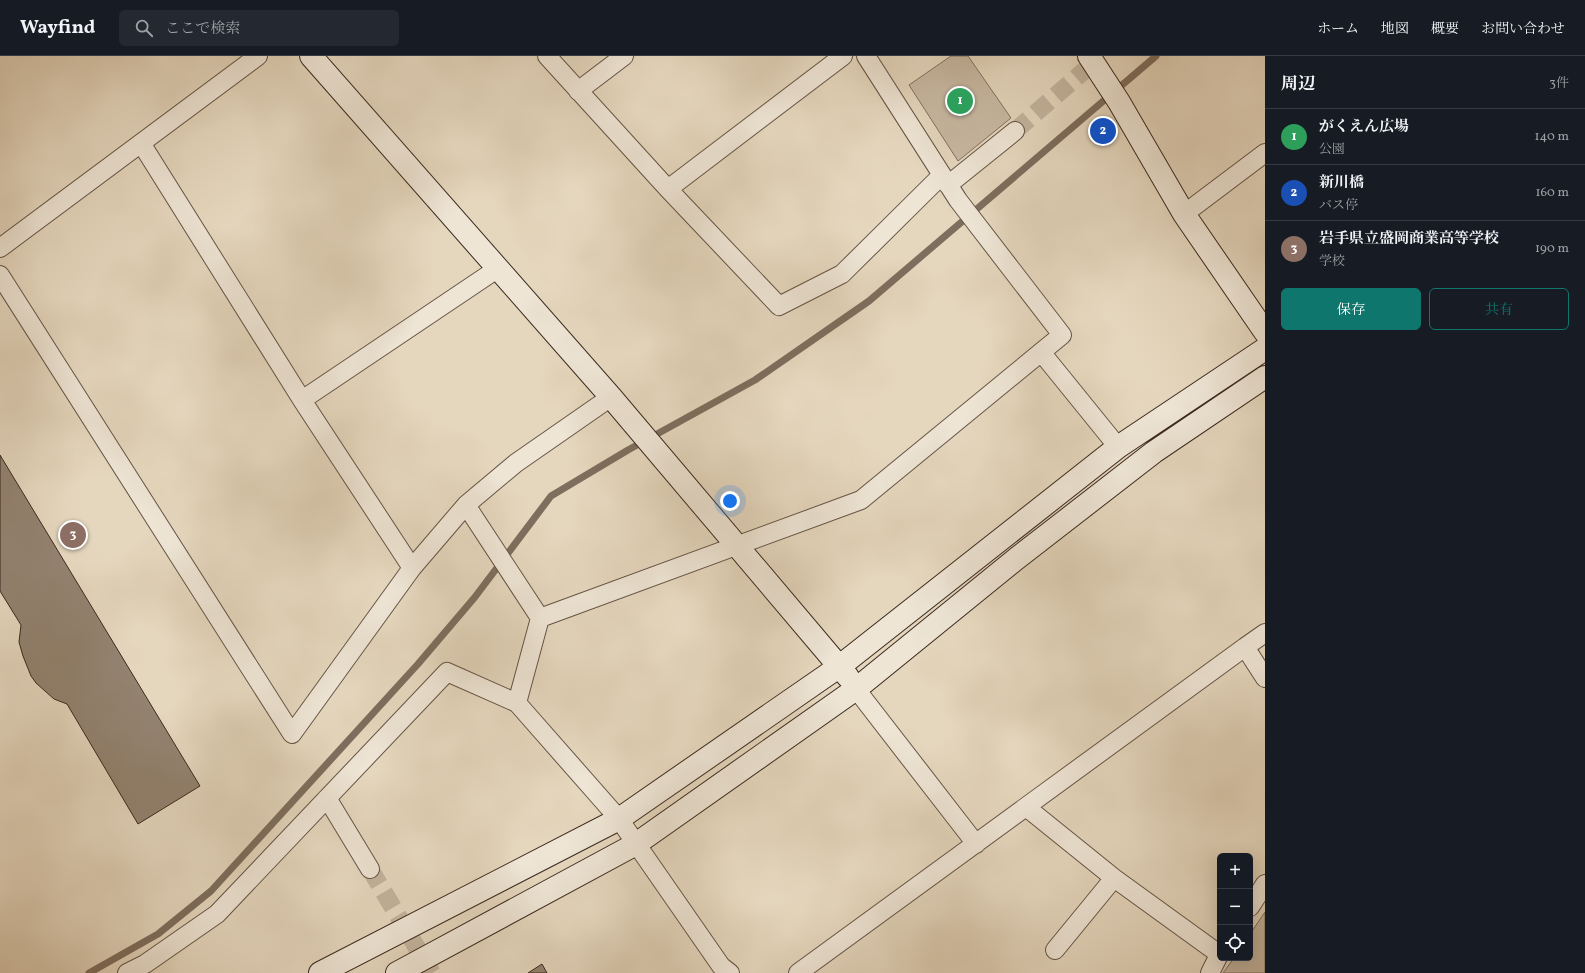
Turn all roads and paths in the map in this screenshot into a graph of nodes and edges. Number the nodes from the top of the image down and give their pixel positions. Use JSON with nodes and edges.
{"nodes":[{"id":1,"x":258,"y":56,"type":"edge"},
{"id":2,"x":311,"y":56,"type":"edge"},
{"id":3,"x":547,"y":56,"type":"edge"},
{"id":4,"x":624,"y":56,"type":"edge"},
{"id":5,"x":843,"y":56,"type":"edge"},
{"id":6,"x":866,"y":56,"type":"edge"},
{"id":7,"x":1094,"y":64,"type":"edge"},
{"id":8,"x":578,"y":91,"type":"junction"},
{"id":9,"x":1015,"y":131,"type":"tunnel mouth"},
{"id":10,"x":141,"y":143,"type":"junction"},
{"id":11,"x":1265,"y":153,"type":"edge"},
{"id":12,"x":945,"y":180,"type":"junction"},
{"id":13,"x":668,"y":189,"type":"junction"},
{"id":14,"x":1184,"y":214,"type":"junction"},
{"id":15,"x":0,"y":248,"type":"edge"},
{"id":16,"x":497,"y":269,"type":"junction"},
{"id":17,"x":0,"y":275,"type":"edge"},
{"id":18,"x":1265,"y":332,"type":"edge"},
{"id":19,"x":1265,"y":349,"type":"edge"},
{"id":20,"x":1041,"y":352,"type":"junction"},
{"id":21,"x":1265,"y":377,"type":"edge"},
{"id":22,"x":611,"y":397,"type":"junction"},
{"id":23,"x":302,"y":400,"type":"junction"},
{"id":24,"x":1118,"y":448,"type":"junction"},
{"id":25,"x":466,"y":505,"type":"junction"},
{"id":26,"x":737,"y":545,"type":"junction"},
{"id":27,"x":412,"y":568,"type":"junction"},
{"id":28,"x":540,"y":618,"type":"junction"},
{"id":29,"x":1265,"y":633,"type":"edge"},
{"id":30,"x":1245,"y":647,"type":"junction"},
{"id":31,"x":840,"y":666,"type":"junction"},
{"id":32,"x":1265,"y":678,"type":"edge"},
{"id":33,"x":856,"y":689,"type":"junction"},
{"id":34,"x":517,"y":703,"type":"junction"},
{"id":35,"x":327,"y":798,"type":"junction"},
{"id":36,"x":1026,"y":808,"type":"junction"},
{"id":37,"x":619,"y":819,"type":"junction"},
{"id":38,"x":636,"y":844,"type":"junction"},
{"id":39,"x":976,"y":844,"type":"junction"},
{"id":40,"x":370,"y":869,"type":"tunnel mouth"},
{"id":41,"x":1114,"y":878,"type":"junction"},
{"id":42,"x":1265,"y":884,"type":"edge"},
{"id":43,"x":1253,"y":902,"type":"edge"},
{"id":44,"x":1055,"y":950,"type":"dead end"},
{"id":45,"x":1217,"y":951,"type":"edge"},
{"id":46,"x":1217,"y":959,"type":"edge"},
{"id":47,"x":148,"y":968,"type":"edge"},
{"id":48,"x":720,"y":971,"type":"edge"},
{"id":49,"x":127,"y":973,"type":"edge"},
{"id":50,"x":320,"y":973,"type":"edge"},
{"id":51,"x":397,"y":973,"type":"edge"},
{"id":52,"x":798,"y":973,"type":"edge"},
{"id":53,"x":1210,"y":973,"type":"edge"}],
"edges":[{"from":1,"to":10,"type":"street"},
{"from":2,"to":16,"type":"street"},
{"from":3,"to":8,"type":"street"},
{"from":4,"to":8,"type":"street"},
{"from":5,"to":13,"type":"street"},
{"from":6,"to":12,"type":"street"},
{"from":7,"to":14,"type":"street"},
{"from":8,"to":13,"type":"street"},
{"from":9,"to":12,"type":"street"},
{"from":10,"to":15,"type":"street"},
{"from":10,"to":23,"type":"street"},
{"from":11,"to":14,"type":"street"},
{"from":12,"to":13,"type":"street"},
{"from":12,"to":20,"type":"street"},
{"from":14,"to":18,"type":"street"},
{"from":16,"to":22,"type":"street"},
{"from":16,"to":23,"type":"street"},
{"from":17,"to":27,"type":"street"},
{"from":19,"to":24,"type":"street"},
{"from":20,"to":24,"type":"street"},
{"from":20,"to":26,"type":"street"},
{"from":21,"to":33,"type":"street"},
{"from":22,"to":25,"type":"street"},
{"from":22,"to":26,"type":"street"},
{"from":23,"to":27,"type":"street"},
{"from":24,"to":31,"type":"street"},
{"from":25,"to":27,"type":"street"},
{"from":25,"to":28,"type":"street"},
{"from":26,"to":28,"type":"street"},
{"from":26,"to":31,"type":"street"},
{"from":28,"to":34,"type":"street"},
{"from":29,"to":30,"type":"street"},
{"from":30,"to":32,"type":"street"},
{"from":30,"to":36,"type":"street"},
{"from":31,"to":33,"type":"street"},
{"from":31,"to":37,"type":"street"},
{"from":33,"to":38,"type":"street"},
{"from":33,"to":39,"type":"street"},
{"from":34,"to":35,"type":"street"},
{"from":34,"to":37,"type":"street"},
{"from":35,"to":40,"type":"street"},
{"from":35,"to":47,"type":"street"},
{"from":36,"to":39,"type":"street"},
{"from":36,"to":41,"type":"street"},
{"from":37,"to":38,"type":"street"},
{"from":37,"to":50,"type":"street"},
{"from":38,"to":48,"type":"street"},
{"from":38,"to":51,"type":"street"},
{"from":39,"to":52,"type":"street"},
{"from":41,"to":44,"type":"street"},
{"from":41,"to":45,"type":"street"},
{"from":42,"to":43,"type":"street"},
{"from":46,"to":53,"type":"street"},
{"from":47,"to":49,"type":"street"}]}
